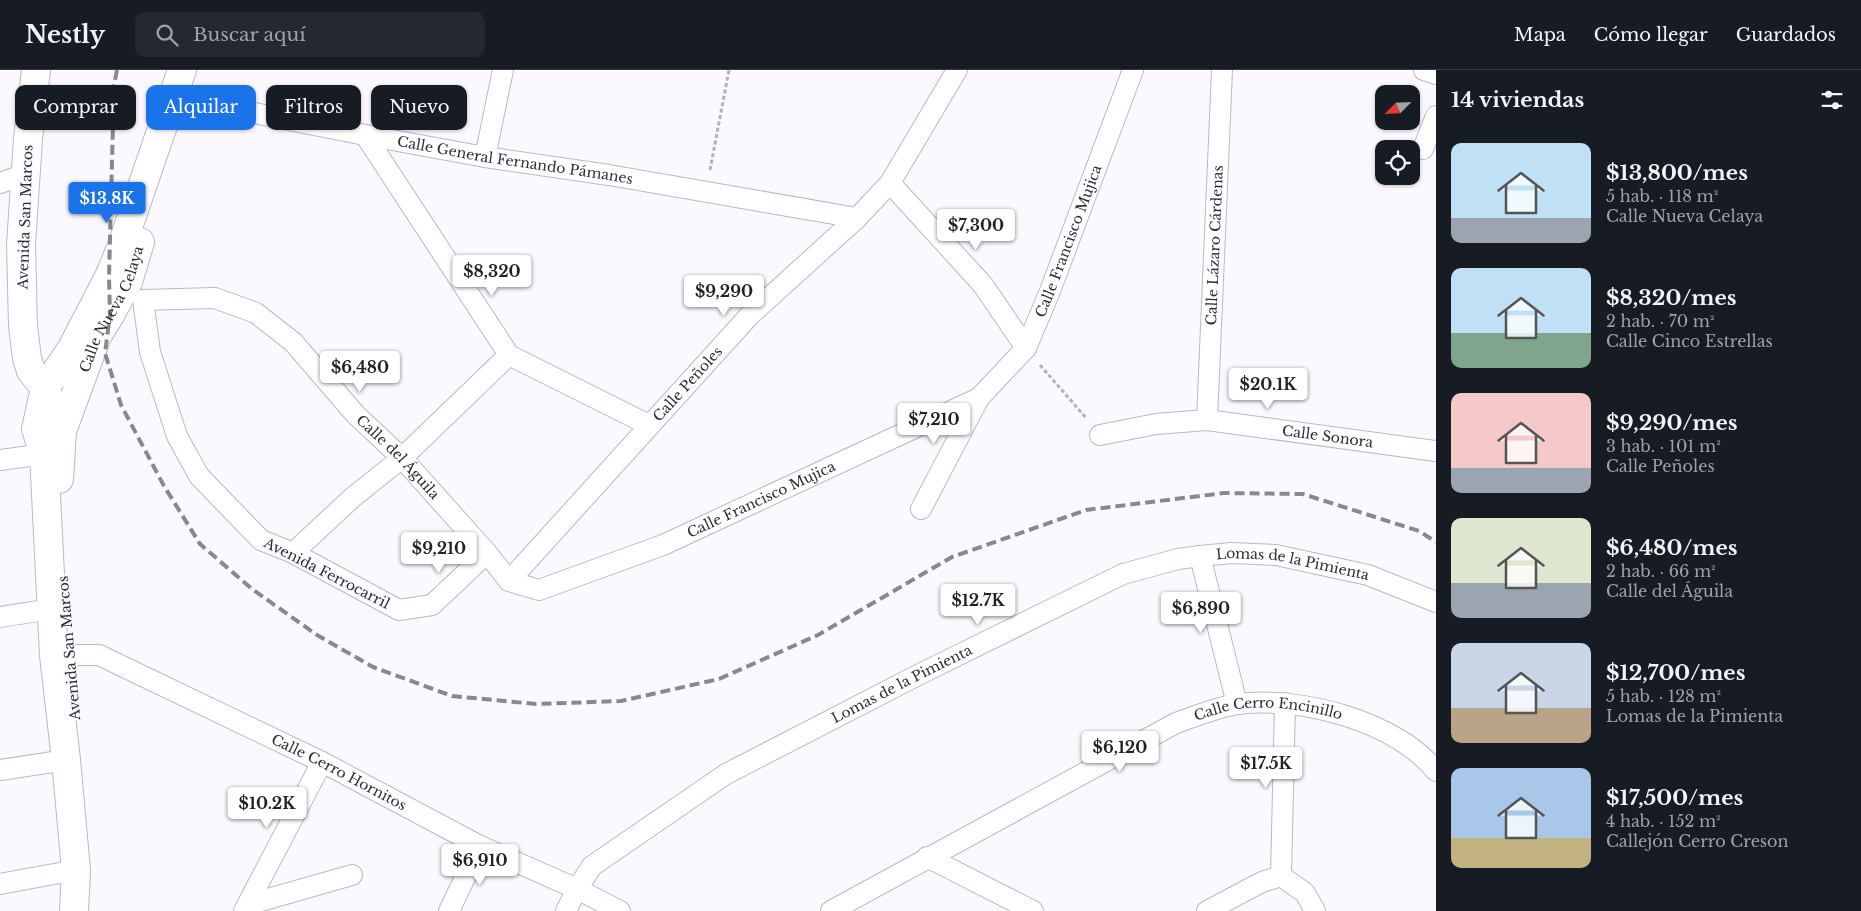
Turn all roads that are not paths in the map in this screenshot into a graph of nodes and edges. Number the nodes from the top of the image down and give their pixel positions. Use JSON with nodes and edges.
{"nodes":[{"id":1,"x":36,"y":70,"type":"edge"},
{"id":2,"x":182,"y":70,"type":"edge"},
{"id":3,"x":196,"y":70,"type":"edge"},
{"id":4,"x":503,"y":70,"type":"edge"},
{"id":5,"x":957,"y":70,"type":"edge"},
{"id":6,"x":1133,"y":70,"type":"edge"},
{"id":7,"x":1222,"y":70,"type":"edge"},
{"id":8,"x":1424,"y":70,"type":"edge"},
{"id":9,"x":1436,"y":74,"type":"edge"},
{"id":10,"x":180,"y":85,"type":"edge"},
{"id":11,"x":187,"y":85,"type":"edge"},
{"id":12,"x":256,"y":113,"type":"edge"},
{"id":13,"x":1436,"y":116,"type":"edge"},
{"id":14,"x":167,"y":130,"type":"edge"},
{"id":15,"x":170,"y":130,"type":"edge"},
{"id":16,"x":365,"y":135,"type":"junction"},
{"id":17,"x":1423,"y":149,"type":"dead end"},
{"id":18,"x":485,"y":157,"type":"junction"},
{"id":19,"x":26,"y":174,"type":"junction"},
{"id":20,"x":890,"y":183,"type":"junction"},
{"id":21,"x":0,"y":184,"type":"edge"},
{"id":22,"x":857,"y":218,"type":"junction"},
{"id":23,"x":143,"y":300,"type":"joint"},
{"id":24,"x":1026,"y":348,"type":"junction"},
{"id":25,"x":510,"y":355,"type":"junction"},
{"id":26,"x":45,"y":388,"type":"junction"},
{"id":27,"x":979,"y":398,"type":"junction"},
{"id":28,"x":1207,"y":420,"type":"junction"},
{"id":29,"x":649,"y":425,"type":"junction"},
{"id":30,"x":62,"y":431,"type":"junction"},
{"id":31,"x":1100,"y":435,"type":"road end"},
{"id":32,"x":1436,"y":452,"type":"edge"},
{"id":33,"x":44,"y":454,"type":"junction"},
{"id":34,"x":402,"y":458,"type":"junction"},
{"id":35,"x":0,"y":460,"type":"edge"},
{"id":36,"x":921,"y":508,"type":"dead end"},
{"id":37,"x":487,"y":553,"type":"junction"},
{"id":38,"x":293,"y":554,"type":"junction"},
{"id":39,"x":1200,"y":556,"type":"junction"},
{"id":40,"x":509,"y":581,"type":"junction"},
{"id":41,"x":1436,"y":602,"type":"edge"},
{"id":42,"x":51,"y":609,"type":"junction"},
{"id":43,"x":0,"y":617,"type":"edge"},
{"id":44,"x":60,"y":655,"type":"junction"},
{"id":45,"x":1286,"y":703,"type":"junction"},
{"id":46,"x":1237,"y":704,"type":"junction"},
{"id":47,"x":66,"y":760,"type":"junction"},
{"id":48,"x":322,"y":762,"type":"junction"},
{"id":49,"x":0,"y":770,"type":"edge"},
{"id":50,"x":1436,"y":771,"type":"edge"},
{"id":51,"x":480,"y":846,"type":"junction"},
{"id":52,"x":927,"y":857,"type":"junction"},
{"id":53,"x":76,"y":870,"type":"junction"},
{"id":54,"x":352,"y":875,"type":"dead end"},
{"id":55,"x":1281,"y":876,"type":"junction"},
{"id":56,"x":0,"y":884,"type":"edge"},
{"id":57,"x":577,"y":889,"type":"junction"},
{"id":58,"x":245,"y":908,"type":"edge"},
{"id":59,"x":74,"y":911,"type":"edge"},
{"id":60,"x":90,"y":911,"type":"edge"},
{"id":61,"x":449,"y":911,"type":"edge"},
{"id":62,"x":566,"y":911,"type":"edge"},
{"id":63,"x":620,"y":911,"type":"edge"},
{"id":64,"x":831,"y":911,"type":"edge"},
{"id":65,"x":1033,"y":911,"type":"edge"},
{"id":66,"x":1207,"y":911,"type":"edge"},
{"id":67,"x":1315,"y":911,"type":"edge"}],
"edges":[{"from":1,"to":19,"type":"main road","name":"Avenida San Marcos"},
{"from":2,"to":10,"type":"main road","name":"Calle Nueva Celaya"},
{"from":3,"to":11,"type":"main road","name":"Calle Nueva Celaya"},
{"from":4,"to":18,"type":"street"},
{"from":5,"to":20,"type":"street","name":"Calle Peñoles"},
{"from":6,"to":24,"type":"street","name":"Calle Francisco Mujica"},
{"from":7,"to":28,"type":"street","name":"Calle Lázaro Cárdenas"},
{"from":8,"to":9,"type":"street"},
{"from":12,"to":16,"type":"street","name":"Calle General Fernando Pámanes"},
{"from":13,"to":17,"type":"street"},
{"from":14,"to":26,"type":"main road","name":"Calle Nueva Celaya"},
{"from":15,"to":30,"type":"main road","name":"Calle Nueva Celaya"},
{"from":16,"to":18,"type":"street","name":"Calle General Fernando Pámanes"},
{"from":16,"to":25,"type":"street"},
{"from":18,"to":22,"type":"street","name":"Calle General Fernando Pámanes"},
{"from":19,"to":21,"type":"street"},
{"from":19,"to":26,"type":"main road","name":"Avenida San Marcos"},
{"from":20,"to":22,"type":"street","name":"Calle Peñoles"},
{"from":20,"to":24,"type":"street"},
{"from":22,"to":29,"type":"street","name":"Calle Peñoles"},
{"from":23,"to":34,"type":"street","name":"Calle del Águila"},
{"from":23,"to":38,"type":"street","name":"Avenida Ferrocarril"},
{"from":24,"to":27,"type":"street","name":"Calle Francisco Mujica"},
{"from":25,"to":29,"type":"street"},
{"from":25,"to":34,"type":"street"},
{"from":26,"to":30,"type":"main road","name":"Avenida San Marcos"},
{"from":26,"to":33,"type":"main road","name":"Avenida San Marcos"},
{"from":27,"to":36,"type":"street","name":"Calle Francisco Mujica"},
{"from":27,"to":40,"type":"street","name":"Calle Francisco Mujica"},
{"from":28,"to":31,"type":"street","name":"Calle Sonora"},
{"from":28,"to":32,"type":"street","name":"Calle Sonora"},
{"from":29,"to":40,"type":"street","name":"Calle Peñoles"},
{"from":30,"to":44,"type":"main road","name":"Avenida San Marcos"},
{"from":33,"to":35,"type":"street"},
{"from":33,"to":42,"type":"main road","name":"Avenida San Marcos"},
{"from":34,"to":37,"type":"street","name":"Calle del Águila"},
{"from":34,"to":38,"type":"street"},
{"from":37,"to":38,"type":"street","name":"Avenida Ferrocarril"},
{"from":37,"to":40,"type":"street","name":"Calle del Águila"},
{"from":39,"to":41,"type":"street","name":"Lomas de la Pimienta"},
{"from":39,"to":46,"type":"street"},
{"from":39,"to":57,"type":"street","name":"Lomas de la Pimienta"},
{"from":42,"to":43,"type":"street"},
{"from":42,"to":44,"type":"main road","name":"Avenida San Marcos"},
{"from":44,"to":47,"type":"main road","name":"Avenida San Marcos"},
{"from":44,"to":48,"type":"street","name":"Calle Cerro Hornitos"},
{"from":44,"to":60,"type":"main road","name":"Avenida San Marcos"},
{"from":45,"to":46,"type":"street","name":"Calle Cerro Encinillo"},
{"from":45,"to":50,"type":"street","name":"Calle Cerro Encinillo"},
{"from":45,"to":55,"type":"street"},
{"from":46,"to":52,"type":"street","name":"Calle Cerro Encinillo"},
{"from":47,"to":49,"type":"street"},
{"from":47,"to":53,"type":"main road","name":"Avenida San Marcos"},
{"from":48,"to":51,"type":"street","name":"Calle Cerro Hornitos"},
{"from":48,"to":58,"type":"street"},
{"from":51,"to":57,"type":"street","name":"Calle Cerro Hornitos"},
{"from":51,"to":61,"type":"street"},
{"from":52,"to":64,"type":"street","name":"Calle Cerro Encinillo"},
{"from":52,"to":65,"type":"street"},
{"from":53,"to":56,"type":"street"},
{"from":53,"to":59,"type":"main road","name":"Avenida San Marcos"},
{"from":54,"to":58,"type":"street"},
{"from":55,"to":66,"type":"street"},
{"from":55,"to":67,"type":"street"},
{"from":57,"to":62,"type":"street","name":"Lomas de la Pimienta"},
{"from":57,"to":63,"type":"street","name":"Calle Cerro Hornitos"}]}
